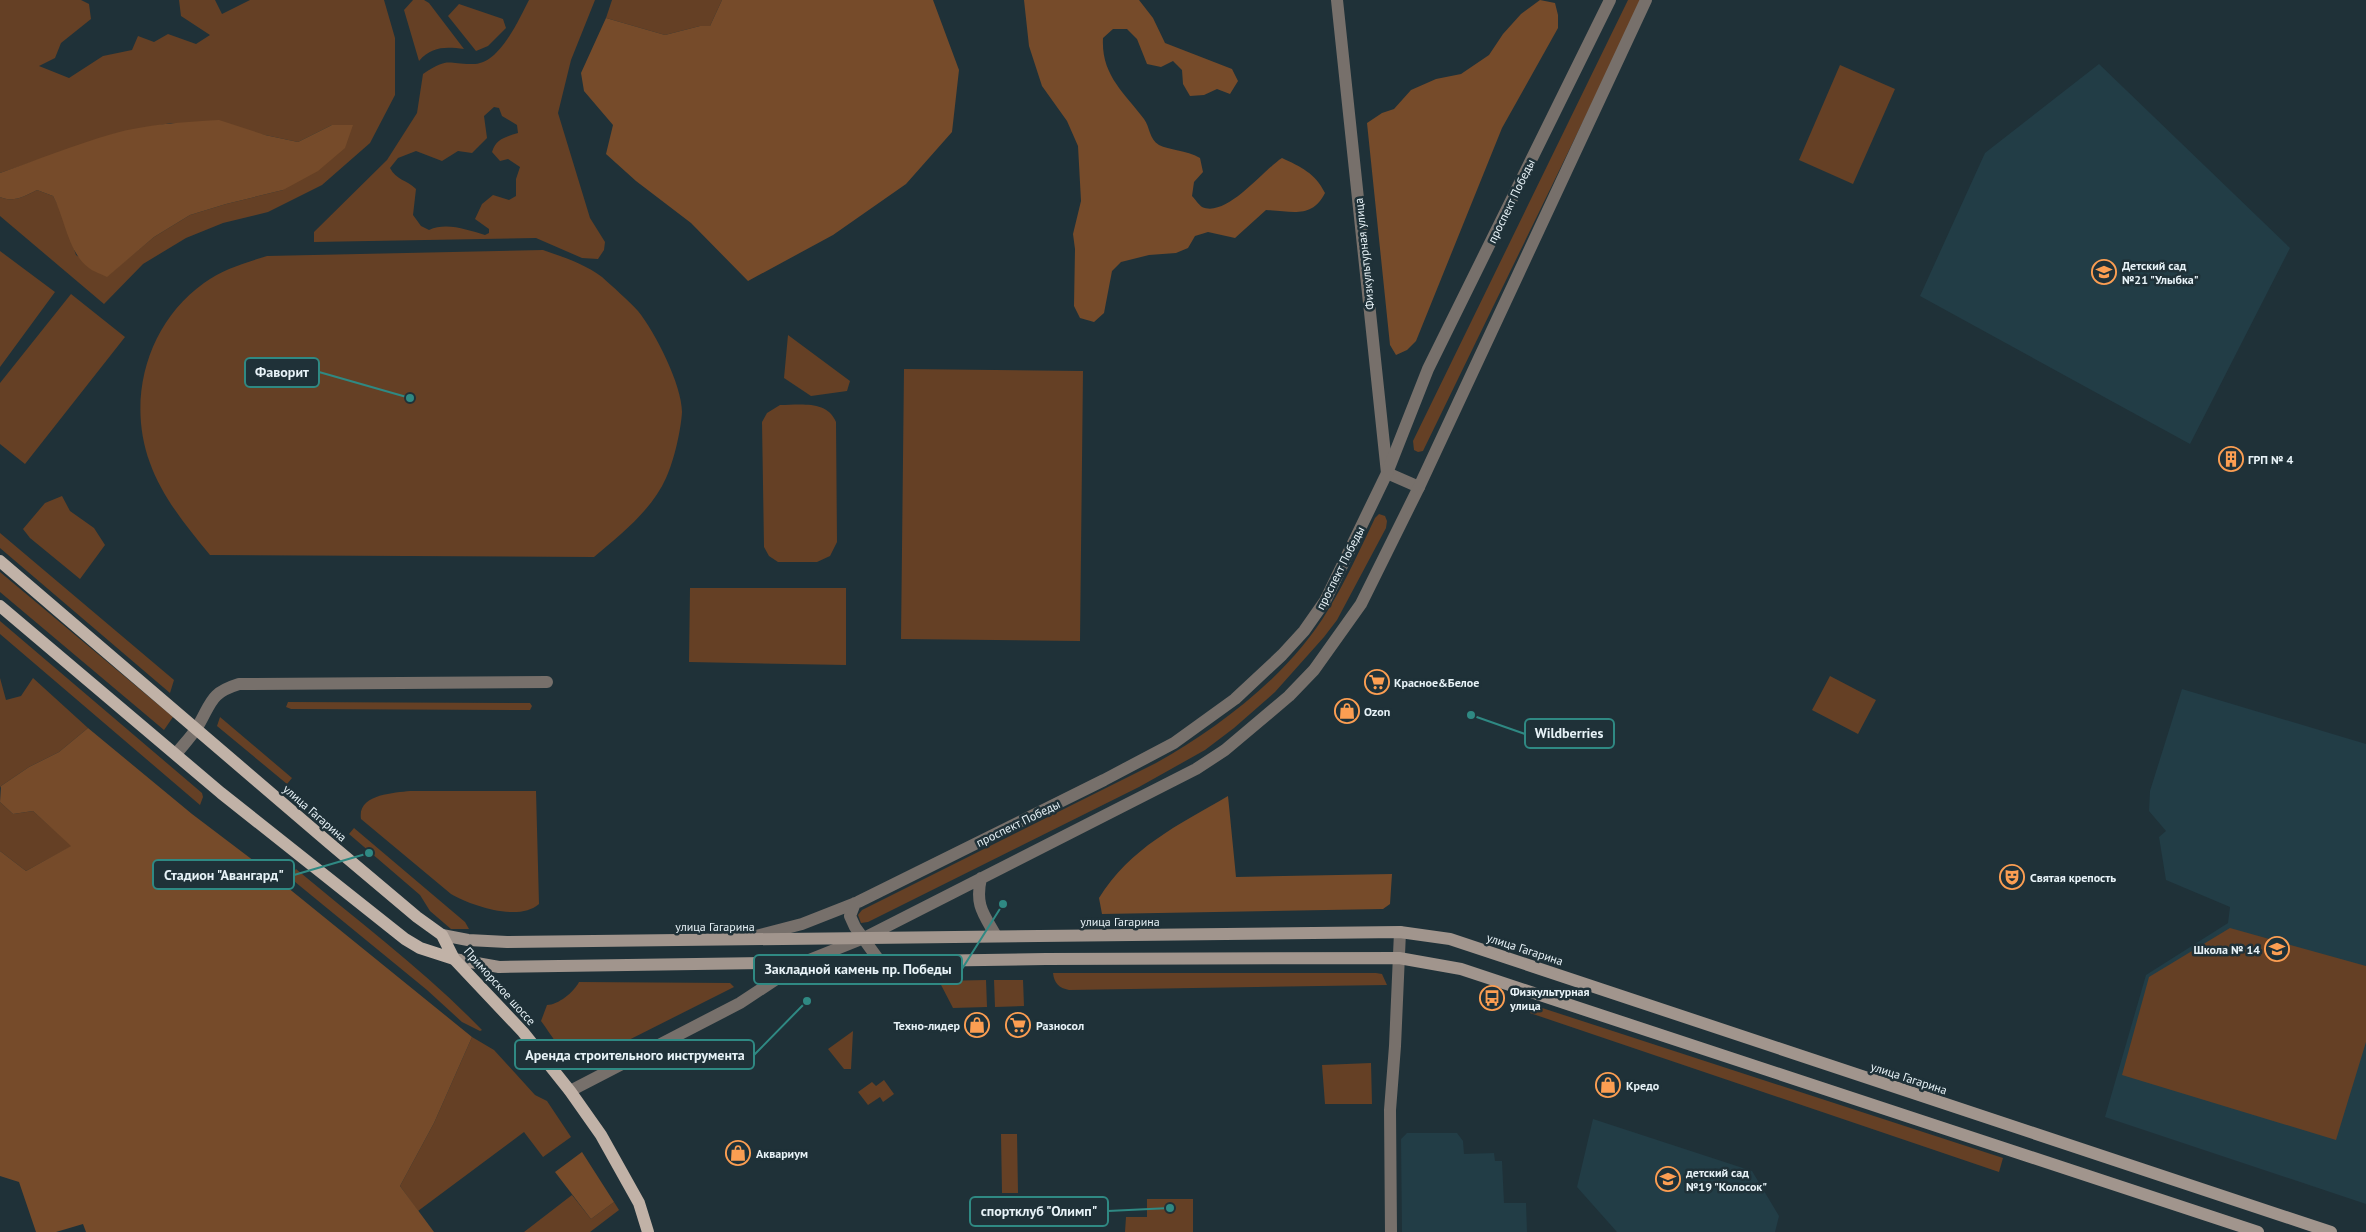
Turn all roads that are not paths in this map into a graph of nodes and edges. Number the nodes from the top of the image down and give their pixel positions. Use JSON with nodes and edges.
{"nodes":[{"id":1,"x":1337,"y":0,"type":"edge"},
{"id":2,"x":1610,"y":0,"type":"edge"},
{"id":3,"x":1646,"y":0,"type":"edge"},
{"id":4,"x":1387,"y":473,"type":"junction"},
{"id":5,"x":1419,"y":487,"type":"junction"},
{"id":6,"x":0,"y":561,"type":"edge"},
{"id":7,"x":0,"y":606,"type":"edge"},
{"id":8,"x":546,"y":682,"type":"dead end"},
{"id":9,"x":197,"y":728,"type":"junction"},
{"id":10,"x":176,"y":754,"type":"junction"},
{"id":11,"x":982,"y":878,"type":"junction"},
{"id":12,"x":855,"y":903,"type":"junction"},
{"id":13,"x":1400,"y":932,"type":"junction"},
{"id":14,"x":442,"y":935,"type":"junction"},
{"id":15,"x":996,"y":936,"type":"junction"},
{"id":16,"x":864,"y":938,"type":"junction"},
{"id":17,"x":744,"y":940,"type":"junction"},
{"id":18,"x":1399,"y":958,"type":"junction"},
{"id":19,"x":454,"y":959,"type":"junction"},
{"id":20,"x":881,"y":963,"type":"junction"},
{"id":21,"x":799,"y":964,"type":"junction"},
{"id":22,"x":570,"y":1091,"type":"junction"},
{"id":23,"x":648,"y":1232,"type":"edge"},
{"id":24,"x":1391,"y":1232,"type":"edge"},
{"id":25,"x":2258,"y":1232,"type":"edge"},
{"id":26,"x":2331,"y":1232,"type":"edge"}],
"edges":[{"from":1,"to":4,"type":"street","name":"Физкультурная улица"},
{"from":2,"to":4,"type":"street","name":"проспект Победы"},
{"from":3,"to":5,"type":"street"},
{"from":4,"to":5,"type":"street"},
{"from":4,"to":12,"type":"street","name":"проспект Победы"},
{"from":5,"to":11,"type":"street"},
{"from":6,"to":9,"type":"main road","name":"улица Гагарина"},
{"from":7,"to":10,"type":"main road"},
{"from":8,"to":9,"type":"street"},
{"from":9,"to":10,"type":"street"},
{"from":9,"to":14,"type":"main road","name":"улица Гагарина"},
{"from":10,"to":19,"type":"main road"},
{"from":11,"to":15,"type":"street"},
{"from":11,"to":16,"type":"street"},
{"from":12,"to":16,"type":"street"},
{"from":12,"to":17,"type":"street","name":"проспект Победы"},
{"from":13,"to":15,"type":"main road","name":"улица Гагарина"},
{"from":13,"to":18,"type":"street"},
{"from":13,"to":26,"type":"main road","name":"улица Гагарина"},
{"from":14,"to":17,"type":"main road","name":"улица Гагарина"},
{"from":14,"to":19,"type":"main road","name":"Приморское шоссе"},
{"from":15,"to":16,"type":"main road","name":"улица Гагарина"},
{"from":16,"to":17,"type":"main road","name":"улица Гагарина"},
{"from":16,"to":20,"type":"street"},
{"from":16,"to":21,"type":"street"},
{"from":18,"to":20,"type":"main road"},
{"from":18,"to":24,"type":"street"},
{"from":18,"to":25,"type":"main road"},
{"from":19,"to":21,"type":"main road"},
{"from":19,"to":22,"type":"main road","name":"Приморское шоссе"},
{"from":20,"to":21,"type":"main road"},
{"from":21,"to":22,"type":"street"},
{"from":22,"to":23,"type":"main road","name":"Приморское шоссе"}]}
